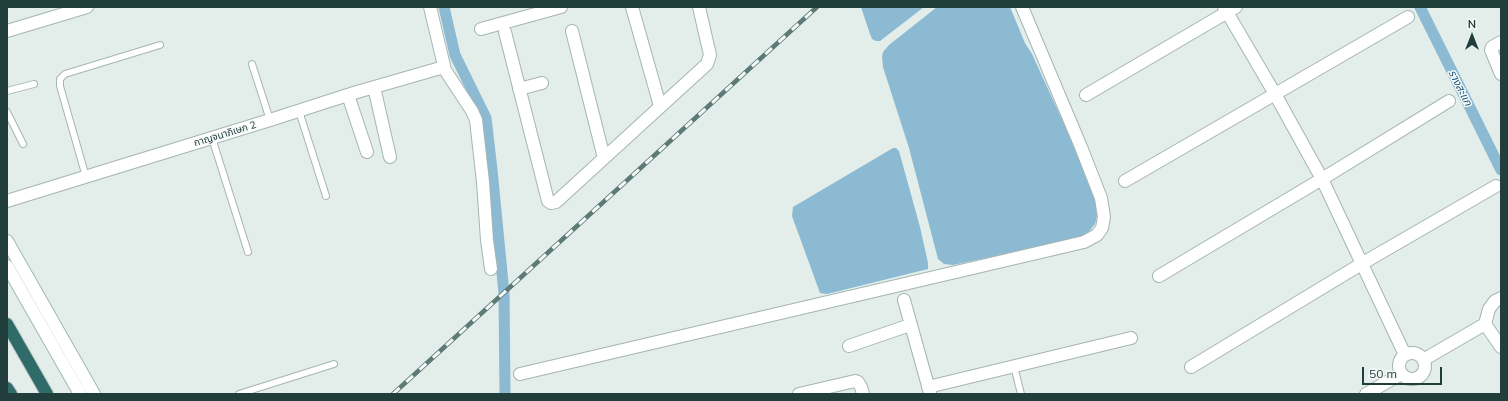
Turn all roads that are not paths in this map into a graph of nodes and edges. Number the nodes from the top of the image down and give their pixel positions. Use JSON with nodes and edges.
{"nodes":[{"id":1,"x":87,"y":7,"type":"edge"},
{"id":2,"x":430,"y":7,"type":"edge"},
{"id":3,"x":561,"y":7,"type":"edge"},
{"id":4,"x":632,"y":7,"type":"edge"},
{"id":5,"x":699,"y":7,"type":"edge"},
{"id":6,"x":1022,"y":7,"type":"edge"},
{"id":7,"x":1229,"y":9,"type":"edge"},
{"id":8,"x":1408,"y":17,"type":"dead end"},
{"id":9,"x":481,"y":29,"type":"dead end"},
{"id":10,"x":7,"y":30,"type":"edge"},
{"id":11,"x":572,"y":31,"type":"dead end"},
{"id":12,"x":505,"y":32,"type":"dead end"},
{"id":13,"x":1501,"y":42,"type":"edge"},
{"id":14,"x":160,"y":45,"type":"dead end"},
{"id":15,"x":252,"y":64,"type":"dead end"},
{"id":16,"x":444,"y":67,"type":"junction"},
{"id":17,"x":1501,"y":74,"type":"edge"},
{"id":18,"x":542,"y":83,"type":"dead end"},
{"id":19,"x":34,"y":84,"type":"dead end"},
{"id":20,"x":374,"y":87,"type":"junction"},
{"id":21,"x":519,"y":88,"type":"junction"},
{"id":22,"x":7,"y":91,"type":"edge"},
{"id":23,"x":348,"y":94,"type":"junction"},
{"id":24,"x":1275,"y":94,"type":"junction"},
{"id":25,"x":1086,"y":95,"type":"dead end"},
{"id":26,"x":1449,"y":101,"type":"dead end"},
{"id":27,"x":660,"y":106,"type":"junction"},
{"id":28,"x":299,"y":110,"type":"junction"},
{"id":29,"x":7,"y":112,"type":"edge"},
{"id":30,"x":270,"y":120,"type":"junction"},
{"id":31,"x":212,"y":138,"type":"junction"},
{"id":32,"x":23,"y":144,"type":"dead end"},
{"id":33,"x":367,"y":152,"type":"dead end"},
{"id":34,"x":390,"y":157,"type":"dead end"},
{"id":35,"x":604,"y":158,"type":"junction"},
{"id":36,"x":86,"y":177,"type":"junction"},
{"id":37,"x":1322,"y":179,"type":"junction"},
{"id":38,"x":1125,"y":181,"type":"dead end"},
{"id":39,"x":1496,"y":186,"type":"dead end"},
{"id":40,"x":326,"y":196,"type":"dead end"},
{"id":41,"x":7,"y":202,"type":"edge"},
{"id":42,"x":7,"y":242,"type":"edge"},
{"id":43,"x":248,"y":252,"type":"dead end"},
{"id":44,"x":1363,"y":263,"type":"junction"},
{"id":45,"x":7,"y":266,"type":"edge"},
{"id":46,"x":491,"y":269,"type":"dead end"},
{"id":47,"x":1159,"y":276,"type":"dead end"},
{"id":48,"x":1501,"y":298,"type":"edge"},
{"id":49,"x":904,"y":300,"type":"dead end"},
{"id":50,"x":7,"y":324,"type":"edge"},
{"id":51,"x":1485,"y":324,"type":"junction"},
{"id":52,"x":910,"y":325,"type":"junction"},
{"id":53,"x":1131,"y":338,"type":"dead end"},
{"id":54,"x":849,"y":346,"type":"dead end"},
{"id":55,"x":1501,"y":347,"type":"edge"},
{"id":56,"x":1405,"y":355,"type":"junction"},
{"id":57,"x":1423,"y":360,"type":"junction"},
{"id":58,"x":334,"y":364,"type":"dead end"},
{"id":59,"x":1014,"y":366,"type":"junction"},
{"id":60,"x":1191,"y":367,"type":"dead end"},
{"id":61,"x":520,"y":374,"type":"dead end"},
{"id":62,"x":1401,"y":374,"type":"junction"},
{"id":63,"x":7,"y":388,"type":"edge"},
{"id":64,"x":929,"y":390,"type":"edge"},
{"id":65,"x":11,"y":394,"type":"edge"},
{"id":66,"x":47,"y":394,"type":"edge"},
{"id":67,"x":80,"y":394,"type":"edge"},
{"id":68,"x":94,"y":394,"type":"edge"},
{"id":69,"x":239,"y":394,"type":"edge"},
{"id":70,"x":799,"y":394,"type":"edge"},
{"id":71,"x":863,"y":394,"type":"edge"},
{"id":72,"x":1021,"y":394,"type":"edge"},
{"id":73,"x":1366,"y":394,"type":"edge"}],
"edges":[{"from":1,"to":10,"type":"street"},
{"from":2,"to":16,"type":"street"},
{"from":3,"to":9,"type":"street"},
{"from":4,"to":27,"type":"street"},
{"from":5,"to":27,"type":"street"},
{"from":6,"to":61,"type":"street"},
{"from":7,"to":24,"type":"street"},
{"from":7,"to":25,"type":"street"},
{"from":8,"to":24,"type":"street"},
{"from":11,"to":35,"type":"street"},
{"from":12,"to":21,"type":"street"},
{"from":13,"to":17,"type":"street"},
{"from":14,"to":36,"type":"lane"},
{"from":15,"to":30,"type":"lane"},
{"from":16,"to":20,"type":"street","name":"กาญจนาภิเษก 2"},
{"from":16,"to":46,"type":"street"},
{"from":18,"to":21,"type":"street"},
{"from":19,"to":22,"type":"lane"},
{"from":20,"to":23,"type":"street","name":"กาญจนาภิเษก 2"},
{"from":20,"to":34,"type":"street"},
{"from":21,"to":35,"type":"street"},
{"from":23,"to":28,"type":"street","name":"กาญจนาภิเษก 2"},
{"from":23,"to":33,"type":"street"},
{"from":24,"to":37,"type":"street"},
{"from":24,"to":38,"type":"street"},
{"from":26,"to":37,"type":"street"},
{"from":27,"to":35,"type":"street"},
{"from":28,"to":30,"type":"street","name":"กาญจนาภิเษก 2"},
{"from":28,"to":40,"type":"lane"},
{"from":29,"to":32,"type":"lane"},
{"from":30,"to":31,"type":"street","name":"กาญจนาภิเษก 2"},
{"from":31,"to":36,"type":"street","name":"กาญจนาภิเษก 2"},
{"from":31,"to":43,"type":"lane"},
{"from":36,"to":41,"type":"street","name":"กาญจนาภิเษก 2"},
{"from":37,"to":44,"type":"street"},
{"from":37,"to":47,"type":"street"},
{"from":39,"to":44,"type":"street"},
{"from":42,"to":68,"type":"street"},
{"from":44,"to":56,"type":"street"},
{"from":44,"to":60,"type":"street"},
{"from":45,"to":67,"type":"street"},
{"from":48,"to":51,"type":"street"},
{"from":49,"to":52,"type":"street"},
{"from":50,"to":66,"type":"highway"},
{"from":51,"to":55,"type":"street"},
{"from":51,"to":57,"type":"street"},
{"from":52,"to":54,"type":"street"},
{"from":52,"to":64,"type":"street"},
{"from":53,"to":59,"type":"street"},
{"from":56,"to":57,"type":"street"},
{"from":56,"to":62,"type":"street"},
{"from":57,"to":62,"type":"street"},
{"from":58,"to":69,"type":"lane"},
{"from":59,"to":64,"type":"street"},
{"from":59,"to":72,"type":"lane"},
{"from":62,"to":73,"type":"street"},
{"from":63,"to":65,"type":"highway"},
{"from":70,"to":71,"type":"street"}]}
